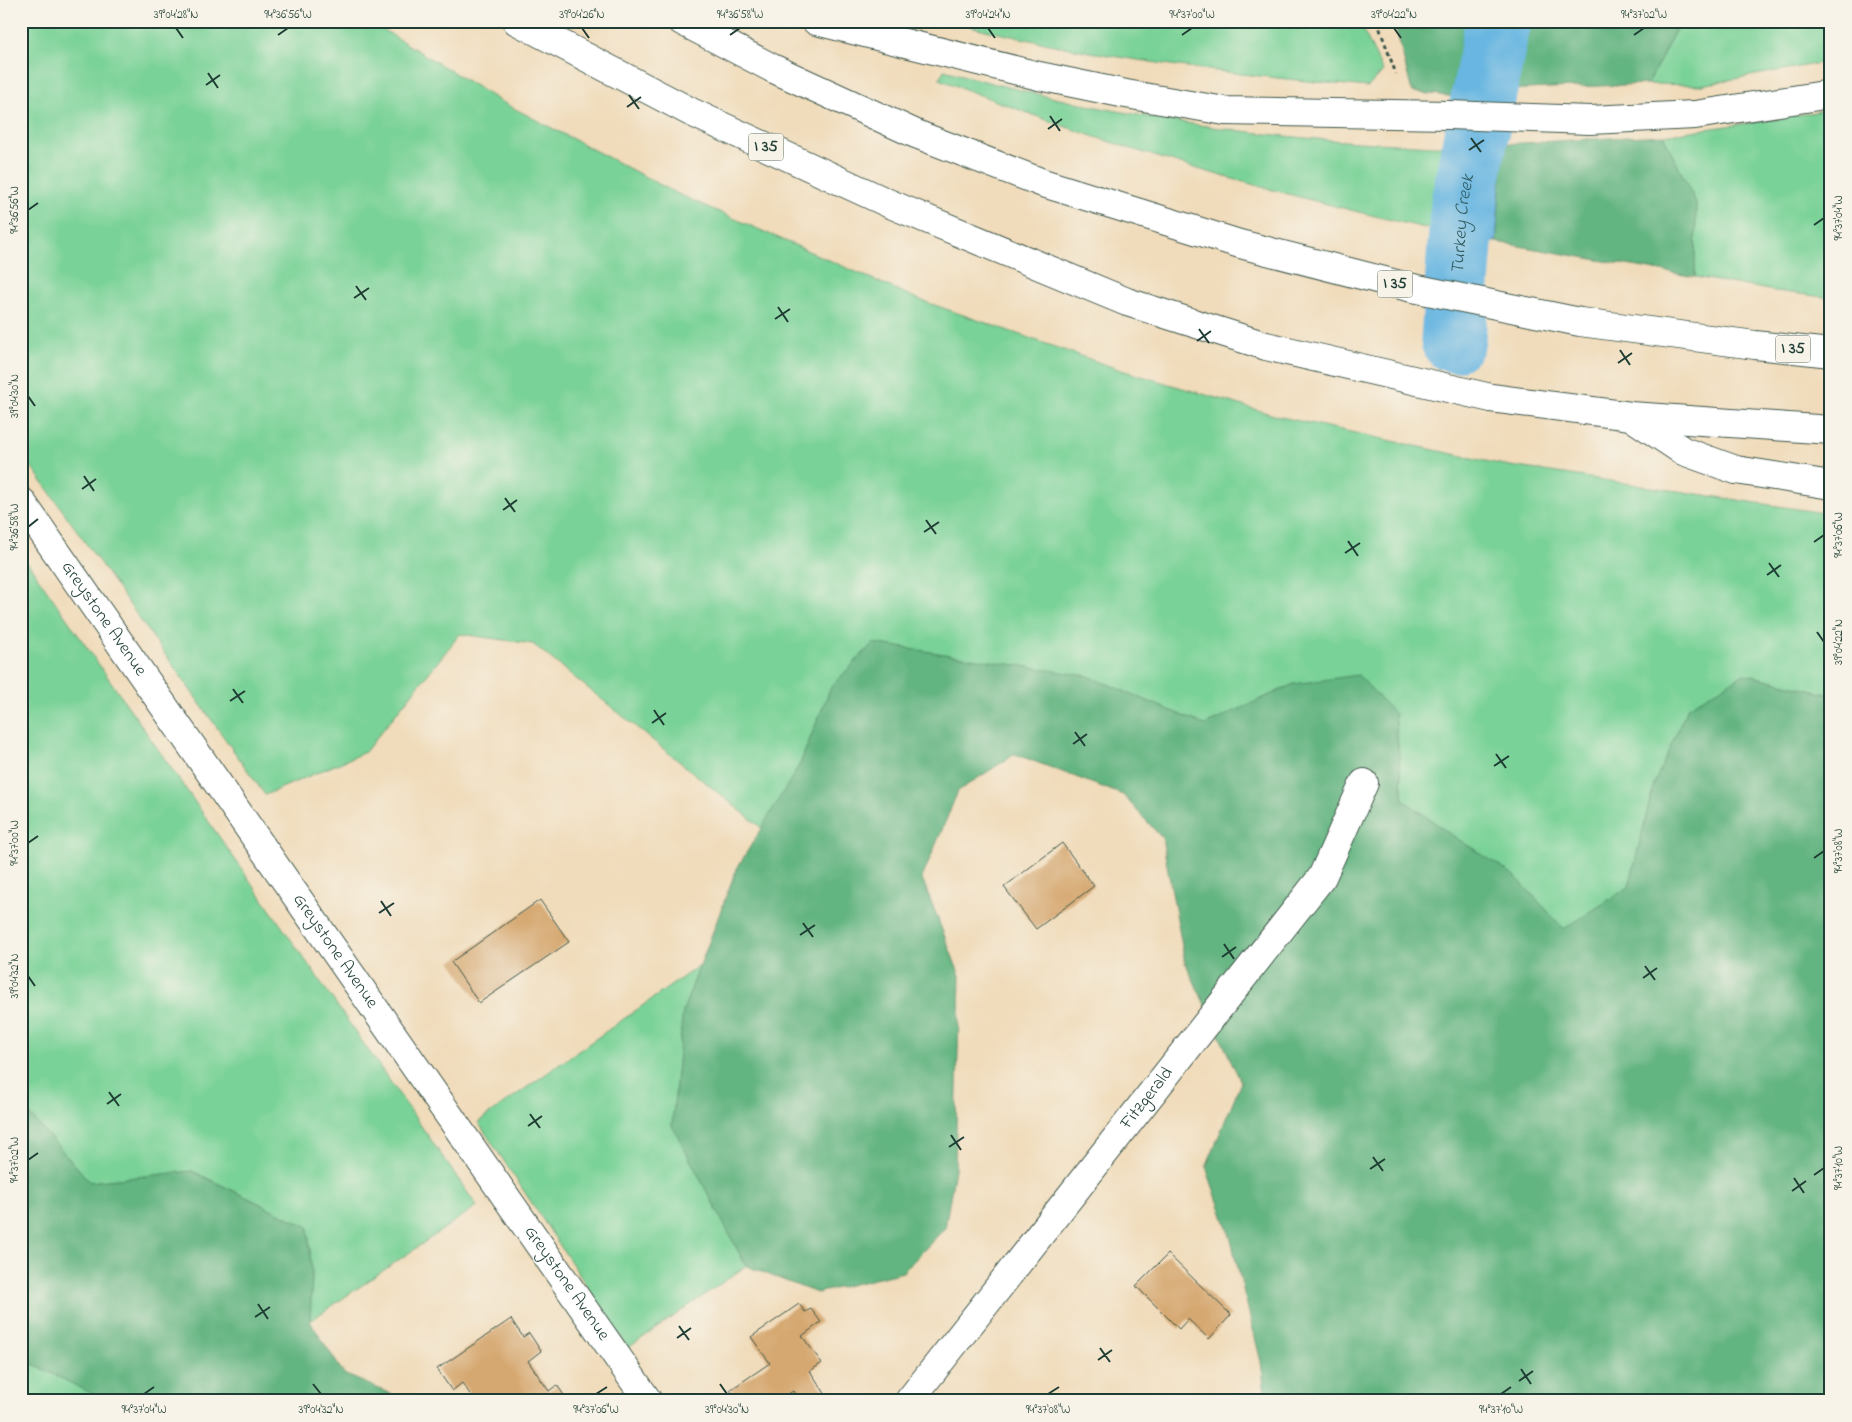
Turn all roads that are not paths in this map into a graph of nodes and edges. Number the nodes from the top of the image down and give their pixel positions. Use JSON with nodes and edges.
{"nodes":[{"id":1,"x":517,"y":21,"type":"edge"},
{"id":2,"x":682,"y":21,"type":"edge"},
{"id":3,"x":816,"y":21,"type":"edge"},
{"id":4,"x":1831,"y":94,"type":"edge"},
{"id":5,"x":1831,"y":353,"type":"edge"},
{"id":6,"x":1631,"y":416,"type":"junction"},
{"id":7,"x":1831,"y":430,"type":"edge"},
{"id":8,"x":1831,"y":485,"type":"edge"},
{"id":9,"x":21,"y":501,"type":"edge"},
{"id":10,"x":1364,"y":783,"type":"dead end"},
{"id":11,"x":648,"y":1401,"type":"edge"},
{"id":12,"x":909,"y":1401,"type":"edge"}],
"edges":[{"from":1,"to":6,"type":"main road","number":"I 35"},
{"from":2,"to":5,"type":"main road","number":"I 35"},
{"from":3,"to":4,"type":"main road"},
{"from":6,"to":7,"type":"main road","number":"I 35"},
{"from":6,"to":8,"type":"main road"},
{"from":9,"to":11,"type":"main road","name":"Greystone Avenue"},
{"from":10,"to":12,"type":"main road","name":"Fitzgerald"}]}
